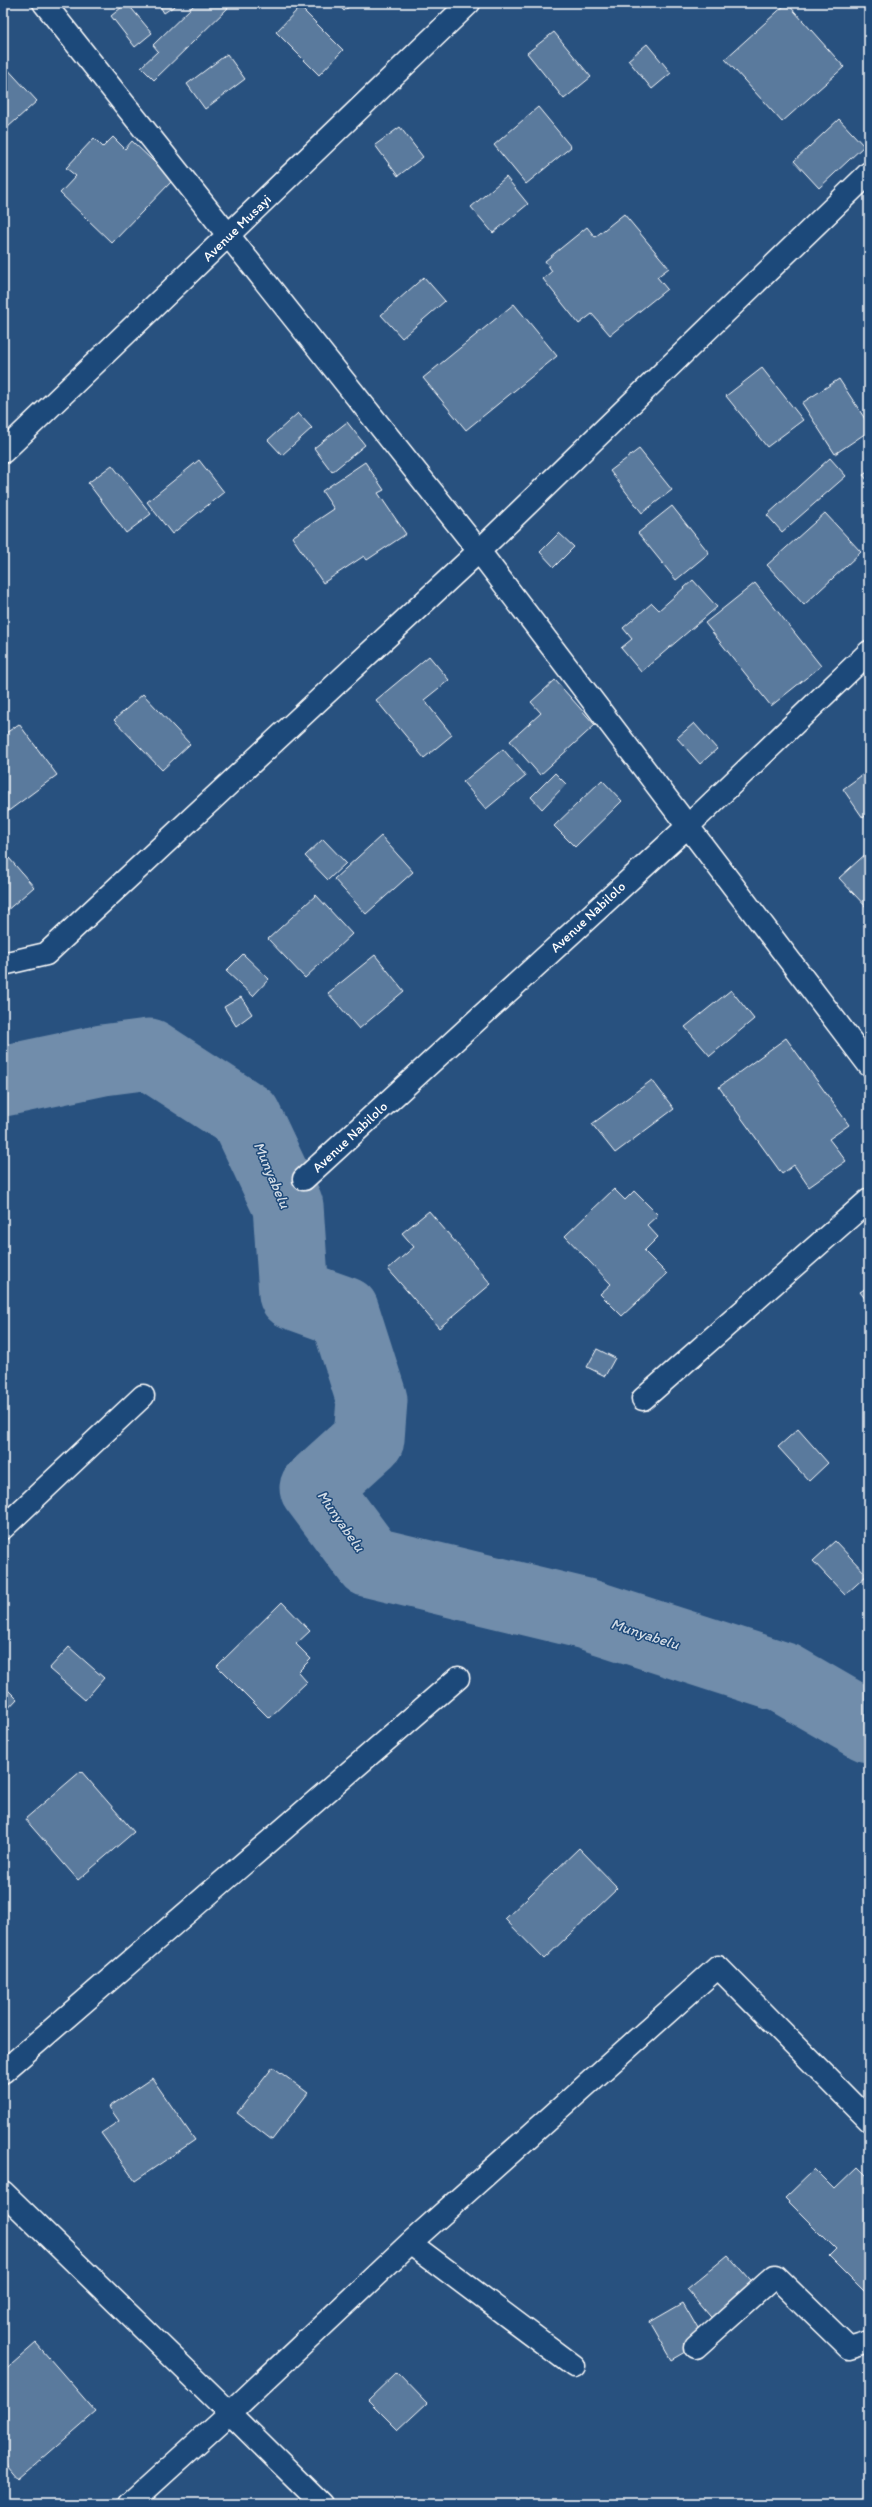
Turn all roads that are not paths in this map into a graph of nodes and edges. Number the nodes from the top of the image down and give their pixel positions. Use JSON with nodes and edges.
{"nodes":[{"id":1,"x":44,"y":3,"type":"edge"},
{"id":2,"x":469,"y":3,"type":"edge"},
{"id":3,"x":869,"y":173,"type":"edge"},
{"id":4,"x":228,"y":237,"type":"junction"},
{"id":5,"x":3,"y":452,"type":"edge"},
{"id":6,"x":479,"y":551,"type":"junction"},
{"id":7,"x":869,"y":652,"type":"edge"},
{"id":8,"x":687,"y":827,"type":"junction"},
{"id":9,"x":3,"y":964,"type":"edge"},
{"id":10,"x":869,"y":1065,"type":"edge"},
{"id":11,"x":304,"y":1179,"type":"dead end"},
{"id":12,"x":869,"y":1200,"type":"edge"},
{"id":13,"x":143,"y":1396,"type":"dead end"},
{"id":14,"x":643,"y":1399,"type":"dead end"},
{"id":15,"x":3,"y":1528,"type":"edge"},
{"id":16,"x":458,"y":1678,"type":"dead end"},
{"id":17,"x":3,"y":2072,"type":"edge"},
{"id":18,"x":869,"y":2120,"type":"edge"},
{"id":19,"x":3,"y":2192,"type":"edge"},
{"id":20,"x":410,"y":2243,"type":"junction"},
{"id":21,"x":869,"y":2342,"type":"edge"},
{"id":22,"x":696,"y":2347,"type":"dead end"},
{"id":23,"x":574,"y":2366,"type":"dead end"},
{"id":24,"x":230,"y":2413,"type":"junction"},
{"id":25,"x":130,"y":2504,"type":"edge"},
{"id":26,"x":322,"y":2504,"type":"edge"}],
"edges":[{"from":1,"to":4,"type":"street"},
{"from":2,"to":4,"type":"street","name":"Avenue Musayi"},
{"from":3,"to":6,"type":"street"},
{"from":4,"to":5,"type":"street","name":"Avenue Musayi"},
{"from":4,"to":6,"type":"street"},
{"from":6,"to":8,"type":"street"},
{"from":6,"to":9,"type":"street"},
{"from":7,"to":8,"type":"street","name":"Avenue Nabilolo"},
{"from":8,"to":10,"type":"street"},
{"from":8,"to":11,"type":"street","name":"Avenue Nabilolo"},
{"from":12,"to":14,"type":"street"},
{"from":13,"to":15,"type":"street"},
{"from":16,"to":17,"type":"street"},
{"from":18,"to":20,"type":"street"},
{"from":19,"to":24,"type":"street"},
{"from":20,"to":23,"type":"street"},
{"from":20,"to":24,"type":"street"},
{"from":21,"to":22,"type":"street"},
{"from":24,"to":25,"type":"street"},
{"from":24,"to":26,"type":"street"}]}
